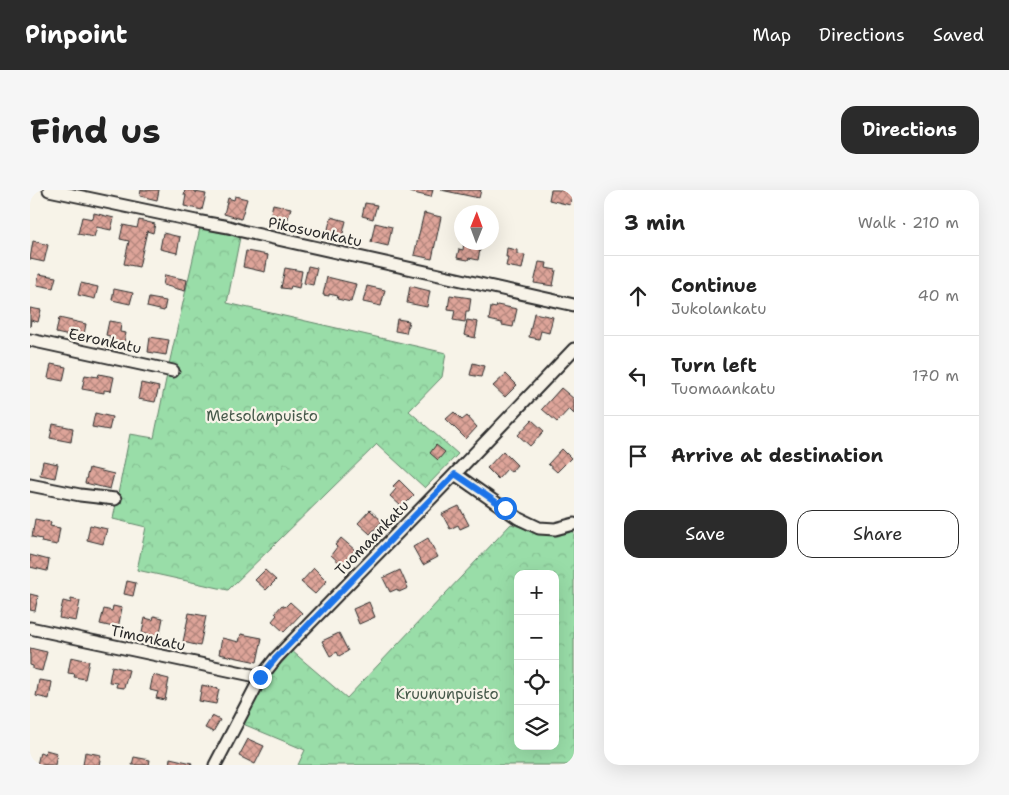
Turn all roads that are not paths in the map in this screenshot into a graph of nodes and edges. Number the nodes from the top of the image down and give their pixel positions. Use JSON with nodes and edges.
{"nodes":[{"id":1,"x":49,"y":190,"type":"edge"},
{"id":2,"x":574,"y":305,"type":"edge"},
{"id":3,"x":30,"y":340,"type":"edge"},
{"id":4,"x":574,"y":349,"type":"edge"},
{"id":5,"x":174,"y":371,"type":"dead end"},
{"id":6,"x":455,"y":474,"type":"junction"},
{"id":7,"x":30,"y":485,"type":"edge"},
{"id":8,"x":115,"y":499,"type":"dead end"},
{"id":9,"x":574,"y":524,"type":"edge"},
{"id":10,"x":30,"y":628,"type":"edge"},
{"id":11,"x":260,"y":677,"type":"junction"},
{"id":12,"x":215,"y":765,"type":"edge"}],
"edges":[{"from":1,"to":2,"type":"street","name":"Pikosuonkatu"},
{"from":3,"to":5,"type":"street","name":"Eeronkatu"},
{"from":4,"to":6,"type":"street","name":"Tuomaankatu"},
{"from":6,"to":9,"type":"street"},
{"from":6,"to":11,"type":"street","name":"Tuomaankatu"},
{"from":7,"to":8,"type":"street"},
{"from":10,"to":11,"type":"street","name":"Timonkatu"},
{"from":11,"to":12,"type":"street","name":"Tuomaankatu"}]}
